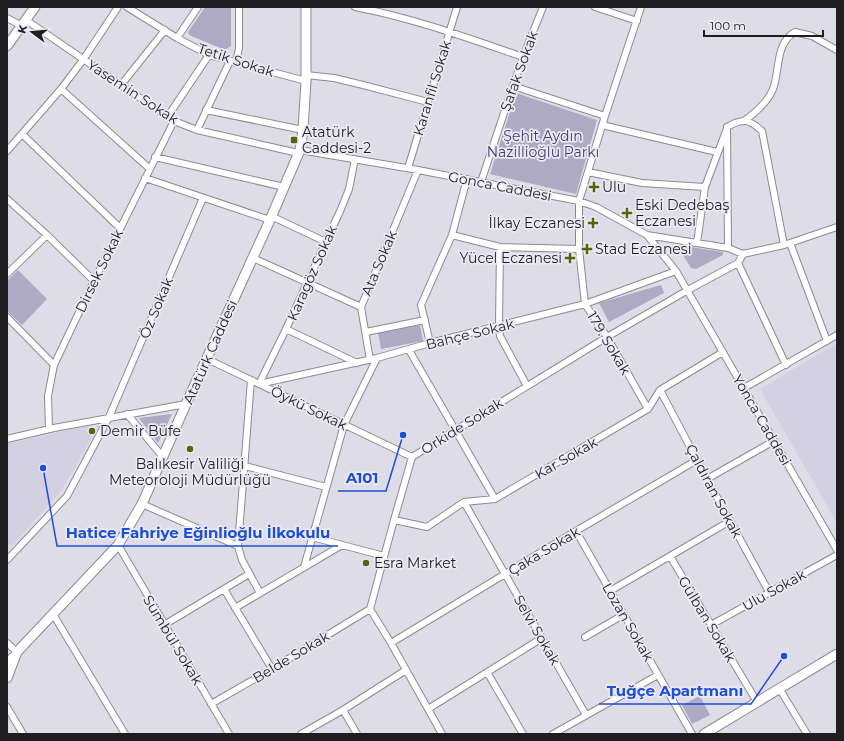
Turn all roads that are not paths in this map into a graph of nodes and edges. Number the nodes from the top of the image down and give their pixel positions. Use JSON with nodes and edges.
{"nodes":[{"id":1,"x":35,"y":7,"type":"edge"},
{"id":2,"x":118,"y":7,"type":"edge"},
{"id":3,"x":127,"y":7,"type":"edge"},
{"id":4,"x":198,"y":7,"type":"edge"},
{"id":5,"x":239,"y":7,"type":"edge"},
{"id":6,"x":306,"y":7,"type":"edge"},
{"id":7,"x":355,"y":7,"type":"edge"},
{"id":8,"x":457,"y":7,"type":"edge"},
{"id":9,"x":543,"y":7,"type":"edge"},
{"id":10,"x":595,"y":7,"type":"edge"},
{"id":11,"x":641,"y":7,"type":"edge"},
{"id":12,"x":7,"y":18,"type":"edge"},
{"id":13,"x":636,"y":21,"type":"junction"},
{"id":14,"x":24,"y":23,"type":"junction"},
{"id":15,"x":165,"y":30,"type":"junction"},
{"id":16,"x":449,"y":32,"type":"junction"},
{"id":17,"x":177,"y":38,"type":"junction"},
{"id":18,"x":7,"y":46,"type":"edge"},
{"id":19,"x":837,"y":50,"type":"edge"},
{"id":20,"x":209,"y":54,"type":"junction"},
{"id":21,"x":524,"y":57,"type":"junction"},
{"id":22,"x":83,"y":60,"type":"junction"},
{"id":23,"x":233,"y":62,"type":"junction"},
{"id":24,"x":306,"y":78,"type":"junction"},
{"id":25,"x":121,"y":85,"type":"junction"},
{"id":26,"x":513,"y":86,"type":"junction"},
{"id":27,"x":61,"y":90,"type":"junction"},
{"id":28,"x":428,"y":102,"type":"junction"},
{"id":29,"x":206,"y":110,"type":"junction"},
{"id":30,"x":168,"y":116,"type":"junction"},
{"id":31,"x":605,"y":116,"type":"junction"},
{"id":32,"x":174,"y":121,"type":"junction"},
{"id":33,"x":744,"y":121,"type":"junction"},
{"id":34,"x":602,"y":125,"type":"junction"},
{"id":35,"x":727,"y":127,"type":"junction"},
{"id":36,"x":197,"y":130,"type":"junction"},
{"id":37,"x":303,"y":130,"type":"junction"},
{"id":38,"x":22,"y":134,"type":"junction"},
{"id":39,"x":7,"y":151,"type":"edge"},
{"id":40,"x":299,"y":151,"type":"junction"},
{"id":41,"x":717,"y":152,"type":"junction"},
{"id":42,"x":155,"y":157,"type":"junction"},
{"id":43,"x":355,"y":159,"type":"junction"},
{"id":44,"x":408,"y":168,"type":"junction"},
{"id":45,"x":150,"y":169,"type":"junction"},
{"id":46,"x":418,"y":170,"type":"junction"},
{"id":47,"x":588,"y":172,"type":"junction"},
{"id":48,"x":145,"y":178,"type":"junction"},
{"id":49,"x":467,"y":179,"type":"junction"},
{"id":50,"x":481,"y":182,"type":"junction"},
{"id":51,"x":284,"y":187,"type":"junction"},
{"id":52,"x":705,"y":187,"type":"junction"},
{"id":53,"x":203,"y":198,"type":"junction"},
{"id":54,"x":7,"y":199,"type":"edge"},
{"id":55,"x":579,"y":201,"type":"junction"},
{"id":56,"x":270,"y":218,"type":"junction"},
{"id":57,"x":837,"y":227,"type":"edge"},
{"id":58,"x":120,"y":228,"type":"junction"},
{"id":59,"x":48,"y":235,"type":"junction"},
{"id":60,"x":452,"y":235,"type":"junction"},
{"id":61,"x":647,"y":235,"type":"junction"},
{"id":62,"x":326,"y":242,"type":"junction"},
{"id":63,"x":697,"y":243,"type":"junction"},
{"id":64,"x":787,"y":244,"type":"junction"},
{"id":65,"x":500,"y":247,"type":"junction"},
{"id":66,"x":728,"y":248,"type":"junction"},
{"id":67,"x":579,"y":249,"type":"junction"},
{"id":68,"x":743,"y":254,"type":"junction"},
{"id":69,"x":253,"y":258,"type":"junction"},
{"id":70,"x":738,"y":263,"type":"junction"},
{"id":71,"x":676,"y":271,"type":"junction"},
{"id":72,"x":7,"y":274,"type":"edge"},
{"id":73,"x":94,"y":281,"type":"junction"},
{"id":74,"x":308,"y":283,"type":"junction"},
{"id":75,"x":688,"y":290,"type":"junction"},
{"id":76,"x":585,"y":304,"type":"junction"},
{"id":77,"x":361,"y":307,"type":"junction"},
{"id":78,"x":7,"y":316,"type":"edge"},
{"id":79,"x":425,"y":320,"type":"junction"},
{"id":80,"x":499,"y":326,"type":"junction"},
{"id":81,"x":286,"y":329,"type":"junction"},
{"id":82,"x":366,"y":332,"type":"junction"},
{"id":83,"x":837,"y":335,"type":"edge"},
{"id":84,"x":607,"y":337,"type":"junction"},
{"id":85,"x":827,"y":340,"type":"junction"},
{"id":86,"x":430,"y":343,"type":"junction"},
{"id":87,"x":409,"y":350,"type":"junction"},
{"id":88,"x":723,"y":352,"type":"junction"},
{"id":89,"x":377,"y":358,"type":"junction"},
{"id":90,"x":207,"y":359,"type":"junction"},
{"id":91,"x":370,"y":360,"type":"junction"},
{"id":92,"x":357,"y":363,"type":"junction"},
{"id":93,"x":54,"y":365,"type":"junction"},
{"id":94,"x":786,"y":365,"type":"junction"},
{"id":95,"x":251,"y":380,"type":"junction"},
{"id":96,"x":259,"y":384,"type":"junction"},
{"id":97,"x":527,"y":386,"type":"junction"},
{"id":98,"x":744,"y":388,"type":"junction"},
{"id":99,"x":660,"y":390,"type":"junction"},
{"id":100,"x":186,"y":404,"type":"junction"},
{"id":101,"x":648,"y":409,"type":"junction"},
{"id":102,"x":127,"y":414,"type":"junction"},
{"id":103,"x":109,"y":417,"type":"junction"},
{"id":104,"x":344,"y":425,"type":"junction"},
{"id":105,"x":49,"y":429,"type":"junction"},
{"id":106,"x":455,"y":430,"type":"junction"},
{"id":107,"x":7,"y":439,"type":"edge"},
{"id":108,"x":774,"y":440,"type":"junction"},
{"id":109,"x":163,"y":457,"type":"junction"},
{"id":110,"x":412,"y":457,"type":"junction"},
{"id":111,"x":697,"y":460,"type":"junction"},
{"id":112,"x":245,"y":466,"type":"junction"},
{"id":113,"x":707,"y":478,"type":"junction"},
{"id":114,"x":326,"y":487,"type":"junction"},
{"id":115,"x":495,"y":499,"type":"junction"},
{"id":116,"x":464,"y":502,"type":"junction"},
{"id":117,"x":142,"y":504,"type":"junction"},
{"id":118,"x":394,"y":520,"type":"junction"},
{"id":119,"x":730,"y":521,"type":"junction"},
{"id":120,"x":576,"y":531,"type":"junction"},
{"id":121,"x":312,"y":537,"type":"junction"},
{"id":122,"x":118,"y":545,"type":"junction"},
{"id":123,"x":342,"y":545,"type":"junction"},
{"id":124,"x":238,"y":546,"type":"junction"},
{"id":125,"x":837,"y":550,"type":"edge"},
{"id":126,"x":837,"y":555,"type":"edge"},
{"id":127,"x":384,"y":556,"type":"junction"},
{"id":128,"x":670,"y":556,"type":"junction"},
{"id":129,"x":8,"y":557,"type":"edge"},
{"id":130,"x":304,"y":567,"type":"junction"},
{"id":131,"x":249,"y":574,"type":"junction"},
{"id":132,"x":505,"y":574,"type":"junction"},
{"id":133,"x":224,"y":589,"type":"junction"},
{"id":134,"x":610,"y":591,"type":"junction"},
{"id":135,"x":770,"y":592,"type":"junction"},
{"id":136,"x":260,"y":593,"type":"junction"},
{"id":137,"x":235,"y":608,"type":"junction"},
{"id":138,"x":370,"y":609,"type":"junction"},
{"id":139,"x":53,"y":614,"type":"junction"},
{"id":140,"x":624,"y":615,"type":"junction"},
{"id":141,"x":164,"y":625,"type":"junction"},
{"id":142,"x":711,"y":625,"type":"junction"},
{"id":143,"x":585,"y":637,"type":"dead end"},
{"id":144,"x":542,"y":638,"type":"junction"},
{"id":145,"x":7,"y":643,"type":"edge"},
{"id":146,"x":391,"y":643,"type":"junction"},
{"id":147,"x":17,"y":652,"type":"junction"},
{"id":148,"x":837,"y":654,"type":"edge"},
{"id":149,"x":7,"y":661,"type":"edge"},
{"id":150,"x":272,"y":669,"type":"junction"},
{"id":151,"x":406,"y":670,"type":"junction"},
{"id":152,"x":487,"y":672,"type":"junction"},
{"id":153,"x":658,"y":675,"type":"junction"},
{"id":154,"x":7,"y":678,"type":"edge"},
{"id":155,"x":779,"y":688,"type":"junction"},
{"id":156,"x":756,"y":702,"type":"junction"},
{"id":157,"x":211,"y":704,"type":"junction"},
{"id":158,"x":7,"y":707,"type":"edge"},
{"id":159,"x":428,"y":709,"type":"junction"},
{"id":160,"x":343,"y":710,"type":"junction"},
{"id":161,"x":586,"y":715,"type":"junction"},
{"id":162,"x":23,"y":734,"type":"edge"},
{"id":163,"x":125,"y":734,"type":"edge"},
{"id":164,"x":229,"y":734,"type":"edge"},
{"id":165,"x":301,"y":734,"type":"edge"},
{"id":166,"x":357,"y":734,"type":"edge"},
{"id":167,"x":442,"y":734,"type":"edge"},
{"id":168,"x":523,"y":734,"type":"edge"},
{"id":169,"x":553,"y":734,"type":"edge"},
{"id":170,"x":692,"y":734,"type":"edge"},
{"id":171,"x":704,"y":734,"type":"edge"},
{"id":172,"x":807,"y":734,"type":"edge"}],
"edges":[{"from":1,"to":14,"type":"main road"},
{"from":2,"to":22,"type":"street"},
{"from":3,"to":15,"type":"street","name":"Tetik Sokak"},
{"from":4,"to":17,"type":"street"},
{"from":5,"to":23,"type":"street"},
{"from":6,"to":24,"type":"main road","name":"Atatürk Caddesi"},
{"from":7,"to":16,"type":"street"},
{"from":8,"to":16,"type":"street","name":"Karanfil Sokak"},
{"from":9,"to":21,"type":"street","name":"Şafak Sokak"},
{"from":10,"to":13,"type":"street"},
{"from":11,"to":13,"type":"street","name":"179. Sokak"},
{"from":12,"to":14,"type":"street","name":"Yasemin Sokak"},
{"from":13,"to":31,"type":"street","name":"179. Sokak"},
{"from":14,"to":18,"type":"main road"},
{"from":14,"to":22,"type":"street","name":"Yasemin Sokak"},
{"from":15,"to":17,"type":"street","name":"Tetik Sokak"},
{"from":15,"to":25,"type":"street"},
{"from":16,"to":21,"type":"street"},
{"from":16,"to":28,"type":"street","name":"Karanfil Sokak"},
{"from":17,"to":20,"type":"street","name":"Tetik Sokak"},
{"from":19,"to":33,"type":"street"},
{"from":20,"to":23,"type":"street","name":"Tetik Sokak"},
{"from":20,"to":30,"type":"street"},
{"from":21,"to":26,"type":"street","name":"Şafak Sokak"},
{"from":22,"to":25,"type":"street","name":"Yasemin Sokak"},
{"from":22,"to":27,"type":"street"},
{"from":23,"to":24,"type":"street","name":"Tetik Sokak"},
{"from":23,"to":29,"type":"street"},
{"from":24,"to":28,"type":"street","name":"Tetik Sokak"},
{"from":24,"to":37,"type":"main road","name":"Atatürk Caddesi"},
{"from":25,"to":30,"type":"street","name":"Yasemin Sokak"},
{"from":26,"to":31,"type":"street"},
{"from":26,"to":50,"type":"street","name":"Şafak Sokak"},
{"from":27,"to":38,"type":"street"},
{"from":27,"to":45,"type":"street"},
{"from":28,"to":44,"type":"street","name":"Karanfil Sokak"},
{"from":29,"to":36,"type":"street"},
{"from":29,"to":37,"type":"street"},
{"from":30,"to":32,"type":"street","name":"Yasemin Sokak"},
{"from":31,"to":34,"type":"street","name":"179. Sokak"},
{"from":32,"to":36,"type":"street","name":"Yasemin Sokak"},
{"from":32,"to":42,"type":"street","name":"Dirsek Sokak"},
{"from":33,"to":35,"type":"street"},
{"from":33,"to":64,"type":"street"},
{"from":34,"to":41,"type":"street"},
{"from":34,"to":47,"type":"street","name":"179. Sokak"},
{"from":35,"to":41,"type":"street"},
{"from":35,"to":66,"type":"street"},
{"from":36,"to":40,"type":"street","name":"Yasemin Sokak"},
{"from":37,"to":40,"type":"main road","name":"Atatürk Caddesi"},
{"from":38,"to":39,"type":"street"},
{"from":38,"to":58,"type":"street"},
{"from":40,"to":43,"type":"street","name":"Gonca Caddesi"},
{"from":40,"to":51,"type":"main road","name":"Atatürk Caddesi"},
{"from":41,"to":52,"type":"street"},
{"from":42,"to":45,"type":"street","name":"Dirsek Sokak"},
{"from":42,"to":51,"type":"street"},
{"from":43,"to":44,"type":"street","name":"Gonca Caddesi"},
{"from":43,"to":62,"type":"street","name":"Karagöz Sokak"},
{"from":44,"to":46,"type":"street","name":"Gonca Caddesi"},
{"from":45,"to":48,"type":"street","name":"Dirsek Sokak"},
{"from":46,"to":49,"type":"street","name":"Gonca Caddesi"},
{"from":46,"to":77,"type":"street","name":"Ata Sokak"},
{"from":47,"to":52,"type":"street"},
{"from":47,"to":55,"type":"street","name":"179. Sokak"},
{"from":48,"to":53,"type":"street"},
{"from":48,"to":58,"type":"street","name":"Dirsek Sokak"},
{"from":49,"to":50,"type":"street","name":"Gonca Caddesi"},
{"from":49,"to":60,"type":"street"},
{"from":50,"to":55,"type":"street","name":"Gonca Caddesi"},
{"from":51,"to":56,"type":"main road","name":"Atatürk Caddesi"},
{"from":52,"to":63,"type":"street"},
{"from":53,"to":56,"type":"street"},
{"from":53,"to":103,"type":"street","name":"Öz Sokak"},
{"from":54,"to":59,"type":"street"},
{"from":55,"to":61,"type":"street","name":"Gonca Caddesi"},
{"from":55,"to":67,"type":"street","name":"179. Sokak"},
{"from":56,"to":62,"type":"street"},
{"from":56,"to":69,"type":"main road","name":"Atatürk Caddesi"},
{"from":57,"to":64,"type":"street"},
{"from":58,"to":73,"type":"street","name":"Dirsek Sokak"},
{"from":59,"to":72,"type":"street"},
{"from":59,"to":73,"type":"street"},
{"from":60,"to":65,"type":"street"},
{"from":60,"to":79,"type":"street"},
{"from":61,"to":63,"type":"street"},
{"from":61,"to":71,"type":"street","name":"Gonca Caddesi"},
{"from":62,"to":74,"type":"street","name":"Karagöz Sokak"},
{"from":63,"to":66,"type":"street"},
{"from":64,"to":68,"type":"street"},
{"from":64,"to":85,"type":"street"},
{"from":65,"to":67,"type":"street"},
{"from":65,"to":80,"type":"street"},
{"from":66,"to":68,"type":"street"},
{"from":67,"to":76,"type":"street","name":"179. Sokak"},
{"from":68,"to":70,"type":"street"},
{"from":69,"to":74,"type":"street"},
{"from":69,"to":90,"type":"main road","name":"Atatürk Caddesi"},
{"from":70,"to":75,"type":"street","name":"Orkide Sokak"},
{"from":70,"to":94,"type":"street"},
{"from":71,"to":75,"type":"street","name":"Gonca Caddesi"},
{"from":71,"to":76,"type":"street","name":"Bahçe Sokak"},
{"from":73,"to":93,"type":"street","name":"Dirsek Sokak"},
{"from":74,"to":77,"type":"street"},
{"from":74,"to":81,"type":"street","name":"Karagöz Sokak"},
{"from":75,"to":84,"type":"street","name":"Orkide Sokak"},
{"from":75,"to":88,"type":"street","name":"Yonca Caddesi"},
{"from":76,"to":80,"type":"street","name":"Bahçe Sokak"},
{"from":76,"to":84,"type":"street","name":"179. Sokak"},
{"from":77,"to":82,"type":"street","name":"Ata Sokak"},
{"from":78,"to":93,"type":"street"},
{"from":79,"to":82,"type":"street"},
{"from":79,"to":86,"type":"street"},
{"from":80,"to":86,"type":"street","name":"Bahçe Sokak"},
{"from":80,"to":97,"type":"street"},
{"from":81,"to":92,"type":"street"},
{"from":81,"to":96,"type":"street","name":"Karagöz Sokak"},
{"from":82,"to":91,"type":"street","name":"Ata Sokak"},
{"from":83,"to":85,"type":"street"},
{"from":84,"to":97,"type":"street","name":"Orkide Sokak"},
{"from":84,"to":101,"type":"street","name":"179. Sokak"},
{"from":85,"to":94,"type":"street"},
{"from":86,"to":87,"type":"street","name":"Bahçe Sokak"},
{"from":87,"to":89,"type":"street","name":"Bahçe Sokak"},
{"from":87,"to":106,"type":"street"},
{"from":88,"to":98,"type":"street","name":"Yonca Caddesi"},
{"from":88,"to":99,"type":"street","name":"Kar Sokak"},
{"from":89,"to":91,"type":"street","name":"Bahçe Sokak"},
{"from":89,"to":104,"type":"street"},
{"from":90,"to":95,"type":"street","name":"Öykü Sokak"},
{"from":90,"to":100,"type":"main road","name":"Atatürk Caddesi"},
{"from":91,"to":92,"type":"street","name":"Bahçe Sokak"},
{"from":92,"to":96,"type":"street","name":"Bahçe Sokak"},
{"from":93,"to":105,"type":"street","name":"Dirsek Sokak"},
{"from":94,"to":98,"type":"street"},
{"from":95,"to":96,"type":"street","name":"Öykü Sokak"},
{"from":95,"to":112,"type":"street"},
{"from":96,"to":104,"type":"street","name":"Öykü Sokak"},
{"from":97,"to":106,"type":"street","name":"Orkide Sokak"},
{"from":98,"to":108,"type":"street","name":"Yonca Caddesi"},
{"from":99,"to":101,"type":"street","name":"Kar Sokak"},
{"from":99,"to":111,"type":"street","name":"Çaldıran Sokak"},
{"from":100,"to":102,"type":"street"},
{"from":100,"to":109,"type":"main road","name":"Atatürk Caddesi"},
{"from":101,"to":115,"type":"street","name":"Kar Sokak"},
{"from":102,"to":103,"type":"street"},
{"from":102,"to":109,"type":"street"},
{"from":103,"to":105,"type":"street"},
{"from":103,"to":129,"type":"street","name":"Öz Sokak"},
{"from":104,"to":110,"type":"street","name":"Öykü Sokak"},
{"from":104,"to":114,"type":"street"},
{"from":105,"to":107,"type":"street"},
{"from":106,"to":110,"type":"street","name":"Orkide Sokak"},
{"from":106,"to":115,"type":"street"},
{"from":108,"to":113,"type":"street"},
{"from":108,"to":125,"type":"street","name":"Yonca Caddesi"},
{"from":109,"to":117,"type":"main road","name":"Atatürk Caddesi"},
{"from":110,"to":118,"type":"street","name":"Orkide Sokak"},
{"from":111,"to":113,"type":"street","name":"Çaldıran Sokak"},
{"from":111,"to":120,"type":"street","name":"Çaka Sokak"},
{"from":112,"to":114,"type":"street"},
{"from":112,"to":124,"type":"street"},
{"from":113,"to":119,"type":"street","name":"Çaldıran Sokak"},
{"from":114,"to":121,"type":"street"},
{"from":115,"to":116,"type":"street","name":"Kar Sokak"},
{"from":116,"to":118,"type":"street","name":"Kar Sokak"},
{"from":116,"to":132,"type":"street","name":"Selvi Sokak"},
{"from":117,"to":122,"type":"main road","name":"Atatürk Caddesi"},
{"from":117,"to":124,"type":"street"},
{"from":118,"to":127,"type":"street","name":"Orkide Sokak"},
{"from":119,"to":128,"type":"street"},
{"from":119,"to":135,"type":"street","name":"Çaldıran Sokak"},
{"from":120,"to":132,"type":"street","name":"Çaka Sokak"},
{"from":120,"to":134,"type":"street","name":"Lozan Sokak"},
{"from":121,"to":123,"type":"street"},
{"from":121,"to":130,"type":"street"},
{"from":122,"to":139,"type":"main road","name":"Atatürk Caddesi"},
{"from":122,"to":141,"type":"street","name":"Sümbül Sokak"},
{"from":123,"to":127,"type":"street"},
{"from":123,"to":130,"type":"street"},
{"from":124,"to":131,"type":"street"},
{"from":126,"to":135,"type":"street","name":"Ulu Sokak"},
{"from":127,"to":138,"type":"street","name":"Orkide Sokak"},
{"from":128,"to":134,"type":"street"},
{"from":128,"to":142,"type":"street","name":"Gülban Sokak"},
{"from":130,"to":136,"type":"street"},
{"from":131,"to":133,"type":"street"},
{"from":131,"to":136,"type":"street"},
{"from":132,"to":144,"type":"street","name":"Selvi Sokak"},
{"from":132,"to":146,"type":"street","name":"Çaka Sokak"},
{"from":133,"to":137,"type":"street"},
{"from":133,"to":141,"type":"street"},
{"from":134,"to":140,"type":"street","name":"Lozan Sokak"},
{"from":135,"to":142,"type":"street","name":"Ulu Sokak"},
{"from":136,"to":137,"type":"street"},
{"from":137,"to":150,"type":"street"},
{"from":138,"to":146,"type":"street"},
{"from":138,"to":150,"type":"street","name":"Belde Sokak"},
{"from":139,"to":147,"type":"main road","name":"Atatürk Caddesi"},
{"from":139,"to":163,"type":"street"},
{"from":140,"to":143,"type":"street"},
{"from":140,"to":153,"type":"street","name":"Lozan Sokak"},
{"from":141,"to":157,"type":"street","name":"Sümbül Sokak"},
{"from":142,"to":156,"type":"street","name":"Gülban Sokak"},
{"from":144,"to":152,"type":"street"},
{"from":144,"to":161,"type":"street","name":"Selvi Sokak"},
{"from":145,"to":147,"type":"street"},
{"from":146,"to":151,"type":"street"},
{"from":147,"to":149,"type":"street"},
{"from":147,"to":154,"type":"main road","name":"Atatürk Caddesi"},
{"from":148,"to":155,"type":"main road"},
{"from":150,"to":157,"type":"street","name":"Belde Sokak"},
{"from":151,"to":159,"type":"street"},
{"from":151,"to":160,"type":"street"},
{"from":152,"to":159,"type":"street"},
{"from":152,"to":168,"type":"street"},
{"from":153,"to":161,"type":"street"},
{"from":153,"to":170,"type":"street","name":"Lozan Sokak"},
{"from":155,"to":156,"type":"main road"},
{"from":155,"to":172,"type":"street"},
{"from":156,"to":171,"type":"main road"},
{"from":157,"to":164,"type":"street","name":"Sümbül Sokak"},
{"from":158,"to":162,"type":"street"},
{"from":159,"to":167,"type":"street"},
{"from":160,"to":165,"type":"street"},
{"from":160,"to":166,"type":"street"},
{"from":161,"to":169,"type":"street"}]}
